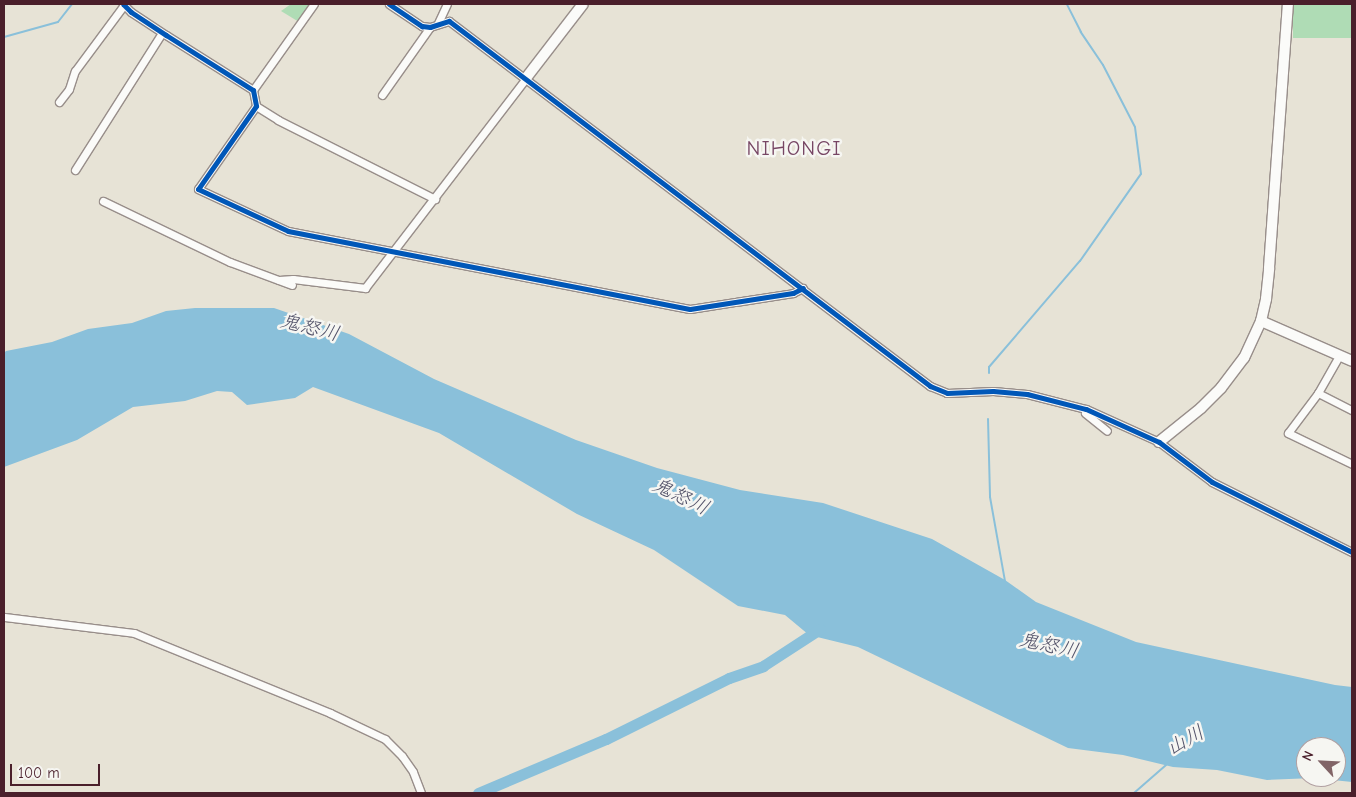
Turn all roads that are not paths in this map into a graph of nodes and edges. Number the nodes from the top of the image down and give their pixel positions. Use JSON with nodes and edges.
{"nodes":[{"id":1,"x":314,"y":4,"type":"edge"},
{"id":2,"x":389,"y":4,"type":"edge"},
{"id":3,"x":447,"y":4,"type":"edge"},
{"id":4,"x":583,"y":4,"type":"edge"},
{"id":5,"x":1288,"y":4,"type":"edge"},
{"id":6,"x":127,"y":5,"type":"edge"},
{"id":7,"x":438,"y":23,"type":"junction"},
{"id":8,"x":430,"y":27,"type":"junction"},
{"id":9,"x":162,"y":33,"type":"junction"},
{"id":10,"x":526,"y":78,"type":"junction"},
{"id":11,"x":253,"y":90,"type":"junction"},
{"id":12,"x":382,"y":95,"type":"dead end"},
{"id":13,"x":59,"y":102,"type":"dead end"},
{"id":14,"x":256,"y":106,"type":"junction"},
{"id":15,"x":76,"y":170,"type":"dead end"},
{"id":16,"x":435,"y":199,"type":"junction"},
{"id":17,"x":103,"y":202,"type":"dead end"},
{"id":18,"x":395,"y":251,"type":"junction"},
{"id":19,"x":279,"y":280,"type":"junction"},
{"id":20,"x":292,"y":285,"type":"dead end"},
{"id":21,"x":803,"y":288,"type":"junction"},
{"id":22,"x":1261,"y":321,"type":"junction"},
{"id":23,"x":1339,"y":356,"type":"junction"},
{"id":24,"x":1352,"y":361,"type":"edge"},
{"id":25,"x":1318,"y":393,"type":"junction"},
{"id":26,"x":1060,"y":401,"type":"junction"},
{"id":27,"x":1352,"y":410,"type":"edge"},
{"id":28,"x":1107,"y":431,"type":"dead end"},
{"id":29,"x":1159,"y":442,"type":"junction"},
{"id":30,"x":1352,"y":464,"type":"edge"},
{"id":31,"x":1352,"y":552,"type":"edge"},
{"id":32,"x":4,"y":617,"type":"edge"},
{"id":33,"x":421,"y":793,"type":"edge"}],
"edges":[{"from":1,"to":11,"type":"street"},
{"from":2,"to":8,"type":"street"},
{"from":3,"to":7,"type":"street"},
{"from":4,"to":10,"type":"street"},
{"from":5,"to":22,"type":"street"},
{"from":6,"to":9,"type":"street"},
{"from":6,"to":13,"type":"street"},
{"from":7,"to":8,"type":"street"},
{"from":7,"to":10,"type":"street"},
{"from":8,"to":12,"type":"street"},
{"from":9,"to":11,"type":"street"},
{"from":9,"to":15,"type":"street"},
{"from":10,"to":16,"type":"street"},
{"from":10,"to":21,"type":"street"},
{"from":11,"to":14,"type":"street"},
{"from":14,"to":16,"type":"street"},
{"from":14,"to":18,"type":"street"},
{"from":16,"to":18,"type":"street"},
{"from":17,"to":19,"type":"street"},
{"from":18,"to":19,"type":"street"},
{"from":18,"to":21,"type":"street"},
{"from":19,"to":20,"type":"street"},
{"from":21,"to":26,"type":"street"},
{"from":22,"to":23,"type":"street"},
{"from":22,"to":29,"type":"street"},
{"from":23,"to":24,"type":"street"},
{"from":23,"to":25,"type":"street"},
{"from":25,"to":27,"type":"street"},
{"from":25,"to":30,"type":"street"},
{"from":26,"to":28,"type":"street"},
{"from":26,"to":29,"type":"street"},
{"from":29,"to":31,"type":"street"},
{"from":32,"to":33,"type":"street"}]}
